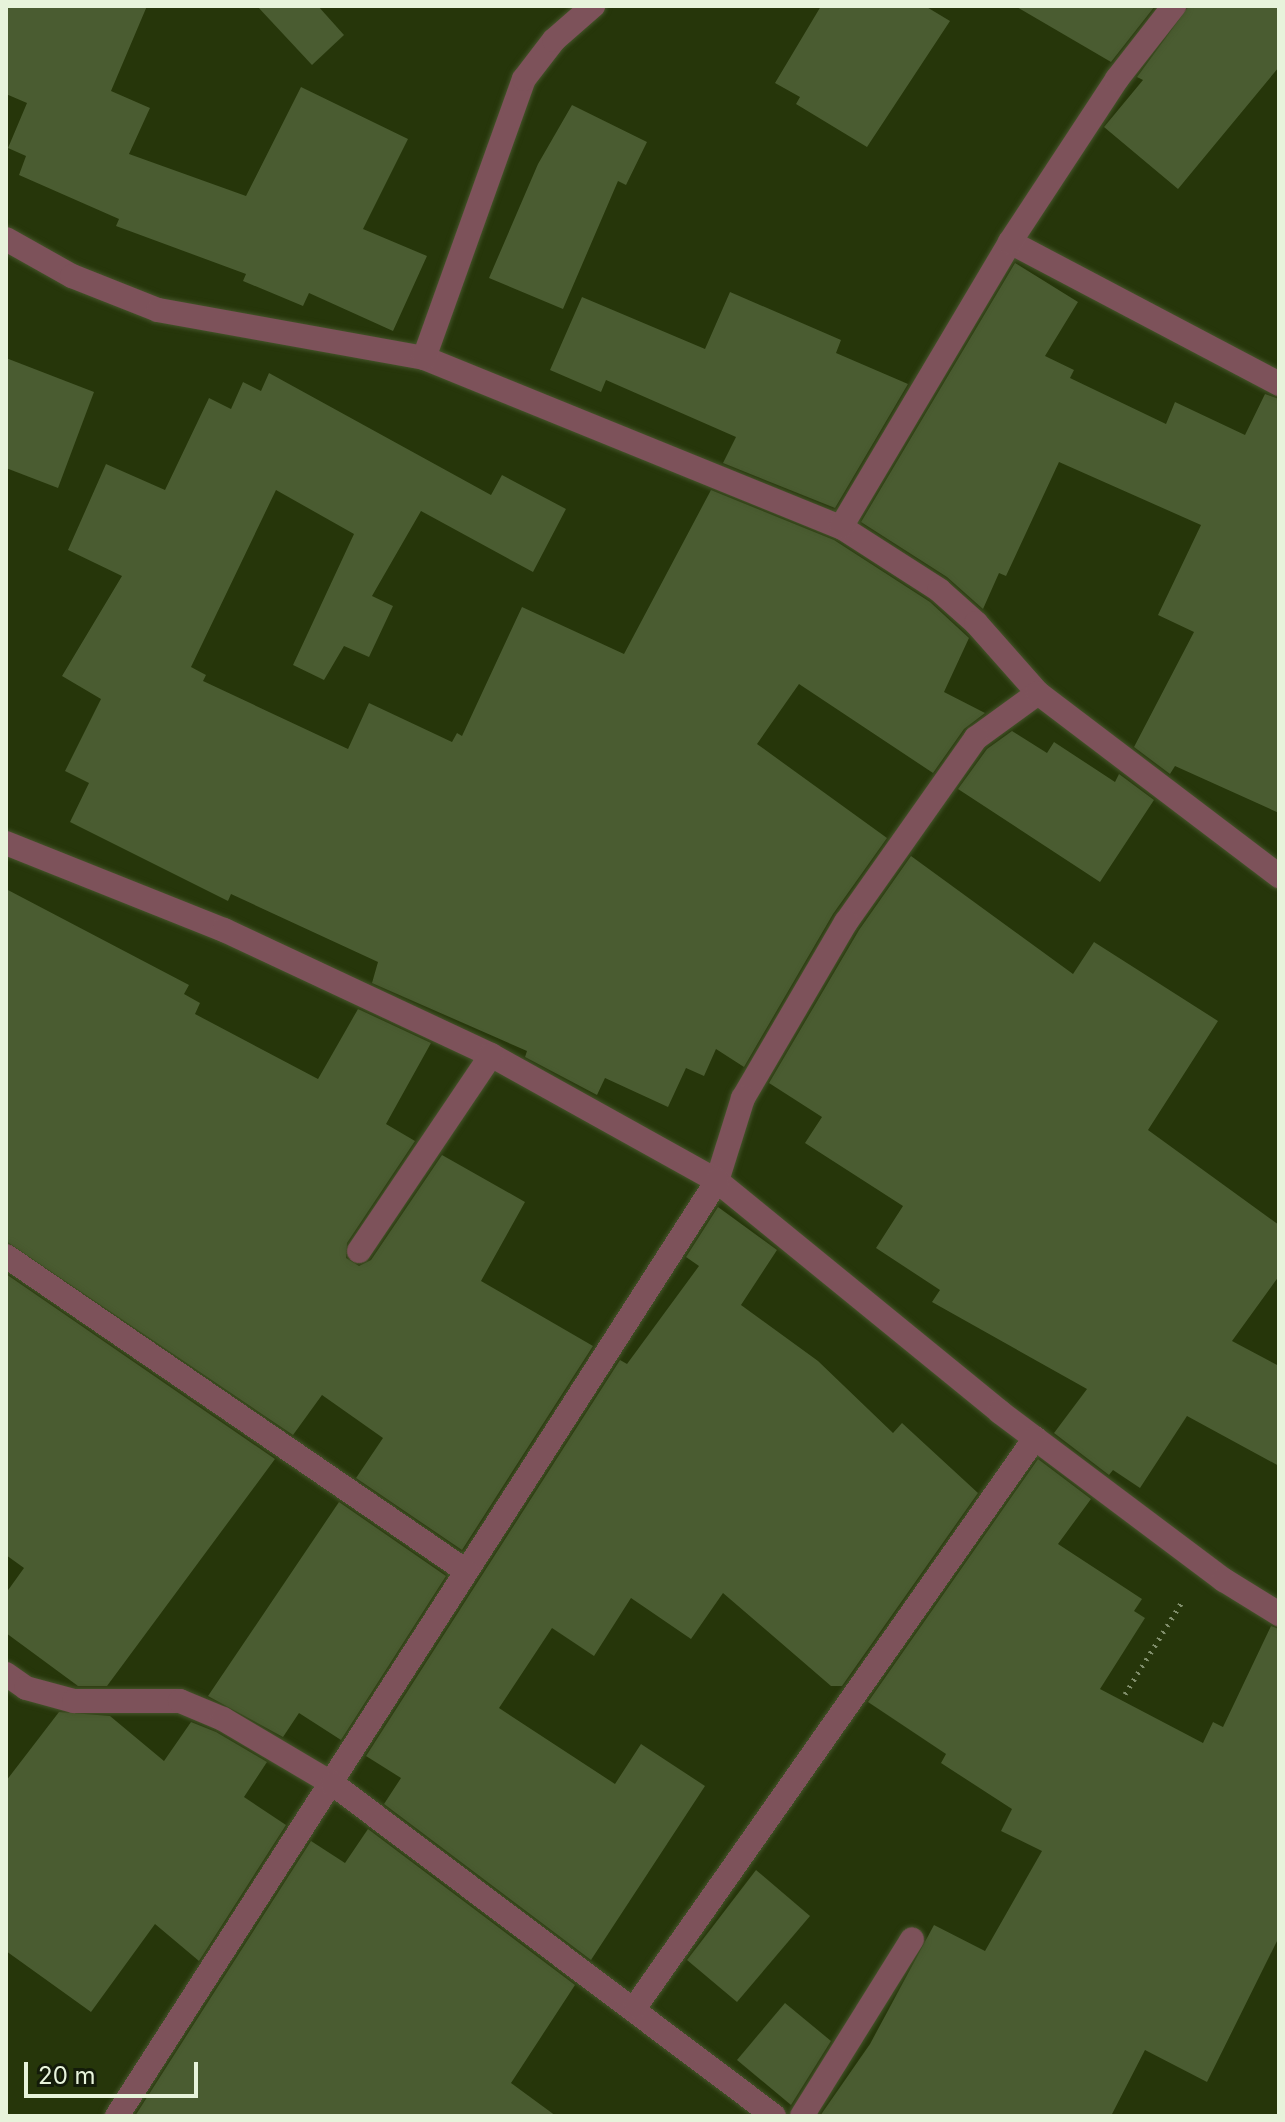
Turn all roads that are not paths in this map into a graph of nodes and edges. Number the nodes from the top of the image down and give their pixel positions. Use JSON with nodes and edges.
{"nodes":[{"id":1,"x":1174,"y":6,"type":"edge"},
{"id":2,"x":590,"y":7,"type":"edge"},
{"id":3,"x":6,"y":239,"type":"edge"},
{"id":4,"x":1010,"y":242,"type":"junction"},
{"id":5,"x":424,"y":358,"type":"junction"},
{"id":6,"x":1279,"y":384,"type":"edge"},
{"id":7,"x":841,"y":527,"type":"junction"},
{"id":8,"x":1038,"y":693,"type":"junction"},
{"id":9,"x":6,"y":843,"type":"edge"},
{"id":10,"x":1279,"y":876,"type":"edge"},
{"id":11,"x":491,"y":1055,"type":"junction"},
{"id":12,"x":717,"y":1181,"type":"junction"},
{"id":13,"x":359,"y":1251,"type":"dead end"},
{"id":14,"x":6,"y":1256,"type":"edge"},
{"id":15,"x":1035,"y":1438,"type":"junction"},
{"id":16,"x":466,"y":1571,"type":"junction"},
{"id":17,"x":1279,"y":1614,"type":"edge"},
{"id":18,"x":6,"y":1674,"type":"edge"},
{"id":19,"x":333,"y":1784,"type":"junction"},
{"id":20,"x":912,"y":1939,"type":"dead end"},
{"id":21,"x":636,"y":2006,"type":"junction"},
{"id":22,"x":117,"y":2116,"type":"edge"},
{"id":23,"x":774,"y":2116,"type":"edge"},
{"id":24,"x":802,"y":2116,"type":"edge"}],
"edges":[{"from":1,"to":4,"type":"street"},
{"from":2,"to":5,"type":"street"},
{"from":3,"to":5,"type":"street"},
{"from":4,"to":6,"type":"street"},
{"from":4,"to":7,"type":"street"},
{"from":5,"to":7,"type":"street"},
{"from":7,"to":8,"type":"street"},
{"from":8,"to":10,"type":"street"},
{"from":8,"to":12,"type":"street"},
{"from":9,"to":11,"type":"street"},
{"from":11,"to":12,"type":"street"},
{"from":11,"to":13,"type":"street"},
{"from":12,"to":15,"type":"street"},
{"from":12,"to":16,"type":"street"},
{"from":14,"to":16,"type":"street"},
{"from":15,"to":17,"type":"street"},
{"from":15,"to":21,"type":"street"},
{"from":16,"to":19,"type":"street"},
{"from":18,"to":19,"type":"street"},
{"from":19,"to":21,"type":"street"},
{"from":19,"to":22,"type":"street"},
{"from":20,"to":24,"type":"street"},
{"from":21,"to":23,"type":"street"}]}
